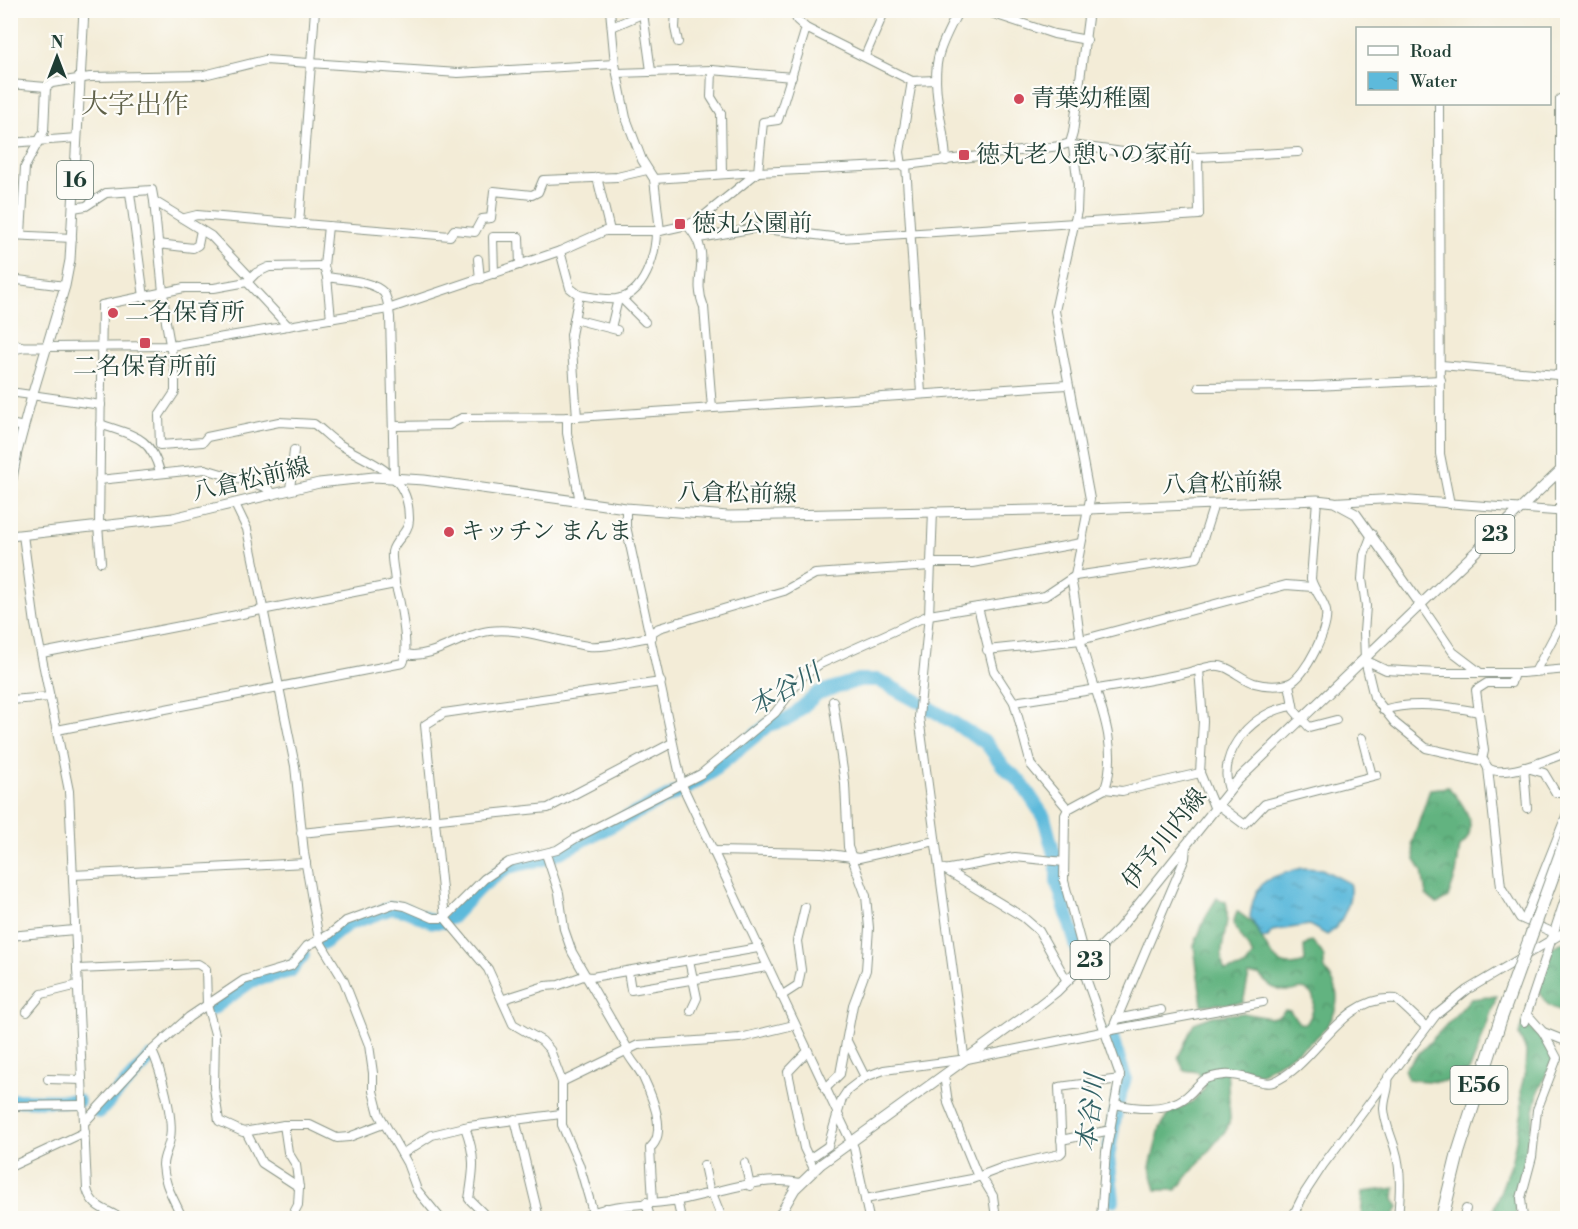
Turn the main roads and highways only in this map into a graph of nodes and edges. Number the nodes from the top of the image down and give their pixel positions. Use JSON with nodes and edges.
{"nodes":[{"id":1,"x":84,"y":10,"type":"edge"},
{"id":2,"x":46,"y":347,"type":"junction"},
{"id":3,"x":10,"y":351,"type":"edge"},
{"id":4,"x":1564,"y":466,"type":"edge"},
{"id":5,"x":10,"y":489,"type":"edge"},
{"id":6,"x":10,"y":536,"type":"edge"},
{"id":7,"x":1421,"y":604,"type":"junction"},
{"id":8,"x":1566,"y":829,"type":"edge"},
{"id":9,"x":1458,"y":1153,"type":"junction"},
{"id":10,"x":778,"y":1218,"type":"edge"},
{"id":11,"x":1436,"y":1218,"type":"edge"},
{"id":12,"x":1442,"y":1218,"type":"edge"}],
"edges":[{"from":1,"to":2,"type":"main road","number":"16"},
{"from":2,"to":3,"type":"main road"},
{"from":2,"to":5,"type":"main road","number":"16"},
{"from":4,"to":7,"type":"main road","name":"伊予川内線","number":"23"},
{"from":6,"to":7,"type":"main road","name":"八倉松前線"},
{"from":7,"to":10,"type":"main road","name":"伊予川内線","number":"23"},
{"from":8,"to":9,"type":"highway","number":"E56","bridge":true},
{"from":9,"to":11,"type":"highway","number":"E56"},
{"from":9,"to":12,"type":"highway","number":"E56"}]}
